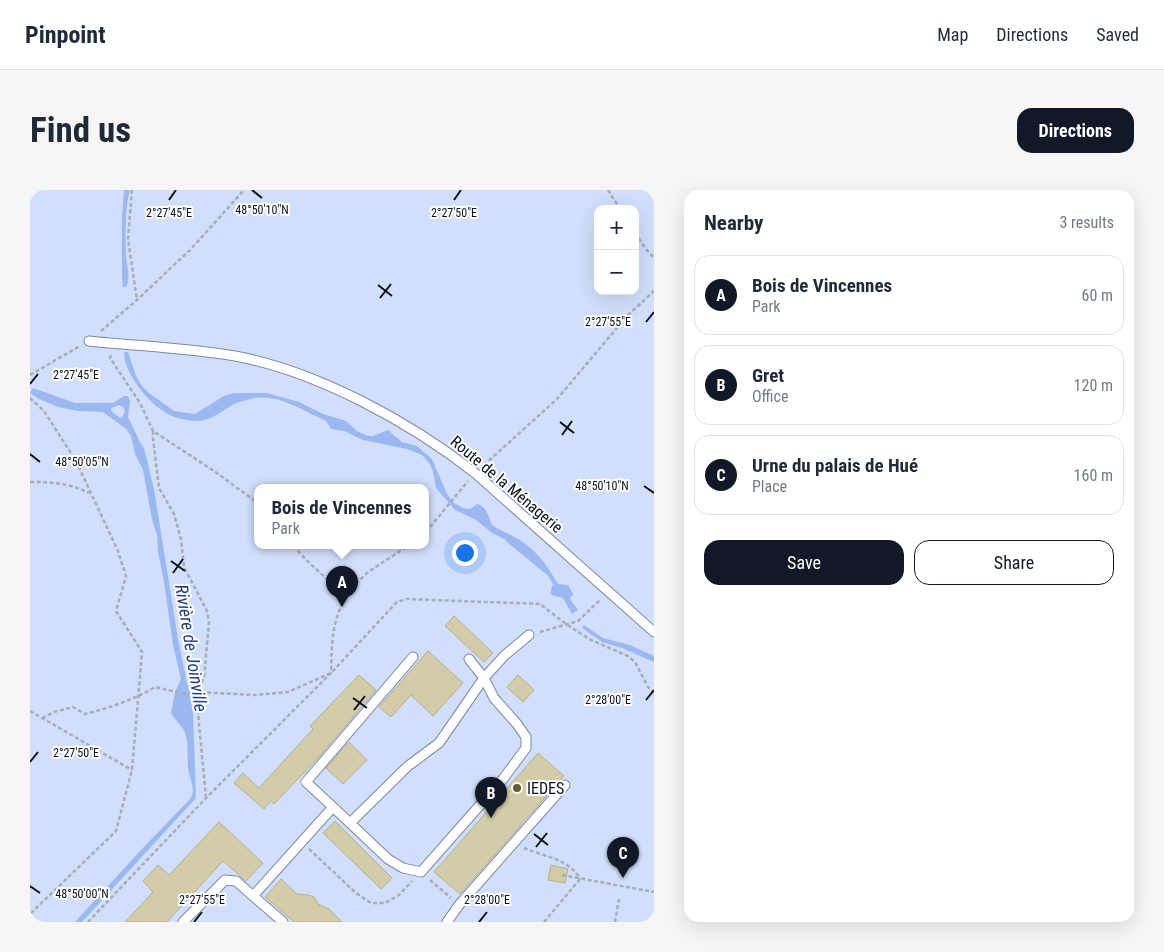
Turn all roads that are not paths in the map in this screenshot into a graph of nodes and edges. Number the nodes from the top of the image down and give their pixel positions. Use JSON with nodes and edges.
{"nodes":[{"id":1,"x":89,"y":341,"type":"road end"},
{"id":2,"x":654,"y":632,"type":"edge"},
{"id":3,"x":529,"y":635,"type":"road end"},
{"id":4,"x":413,"y":657,"type":"dead end"},
{"id":5,"x":469,"y":659,"type":"dead end"},
{"id":6,"x":484,"y":678,"type":"junction"},
{"id":7,"x":565,"y":785,"type":"dead end"},
{"id":8,"x":333,"y":807,"type":"junction"},
{"id":9,"x":350,"y":823,"type":"junction"},
{"id":10,"x":253,"y":896,"type":"junction"},
{"id":11,"x":183,"y":922,"type":"edge"},
{"id":12,"x":283,"y":922,"type":"edge"},
{"id":13,"x":448,"y":922,"type":"edge"}],
"edges":[{"from":1,"to":2,"type":"lane","name":"Route de la Ménagerie"},
{"from":3,"to":6,"type":"lane"},
{"from":4,"to":8,"type":"lane"},
{"from":5,"to":6,"type":"lane"},
{"from":6,"to":9,"type":"lane"},
{"from":6,"to":9,"type":"lane"},
{"from":7,"to":13,"type":"lane"},
{"from":8,"to":9,"type":"lane"},
{"from":8,"to":10,"type":"lane"},
{"from":10,"to":11,"type":"lane"},
{"from":10,"to":12,"type":"lane"}]}
